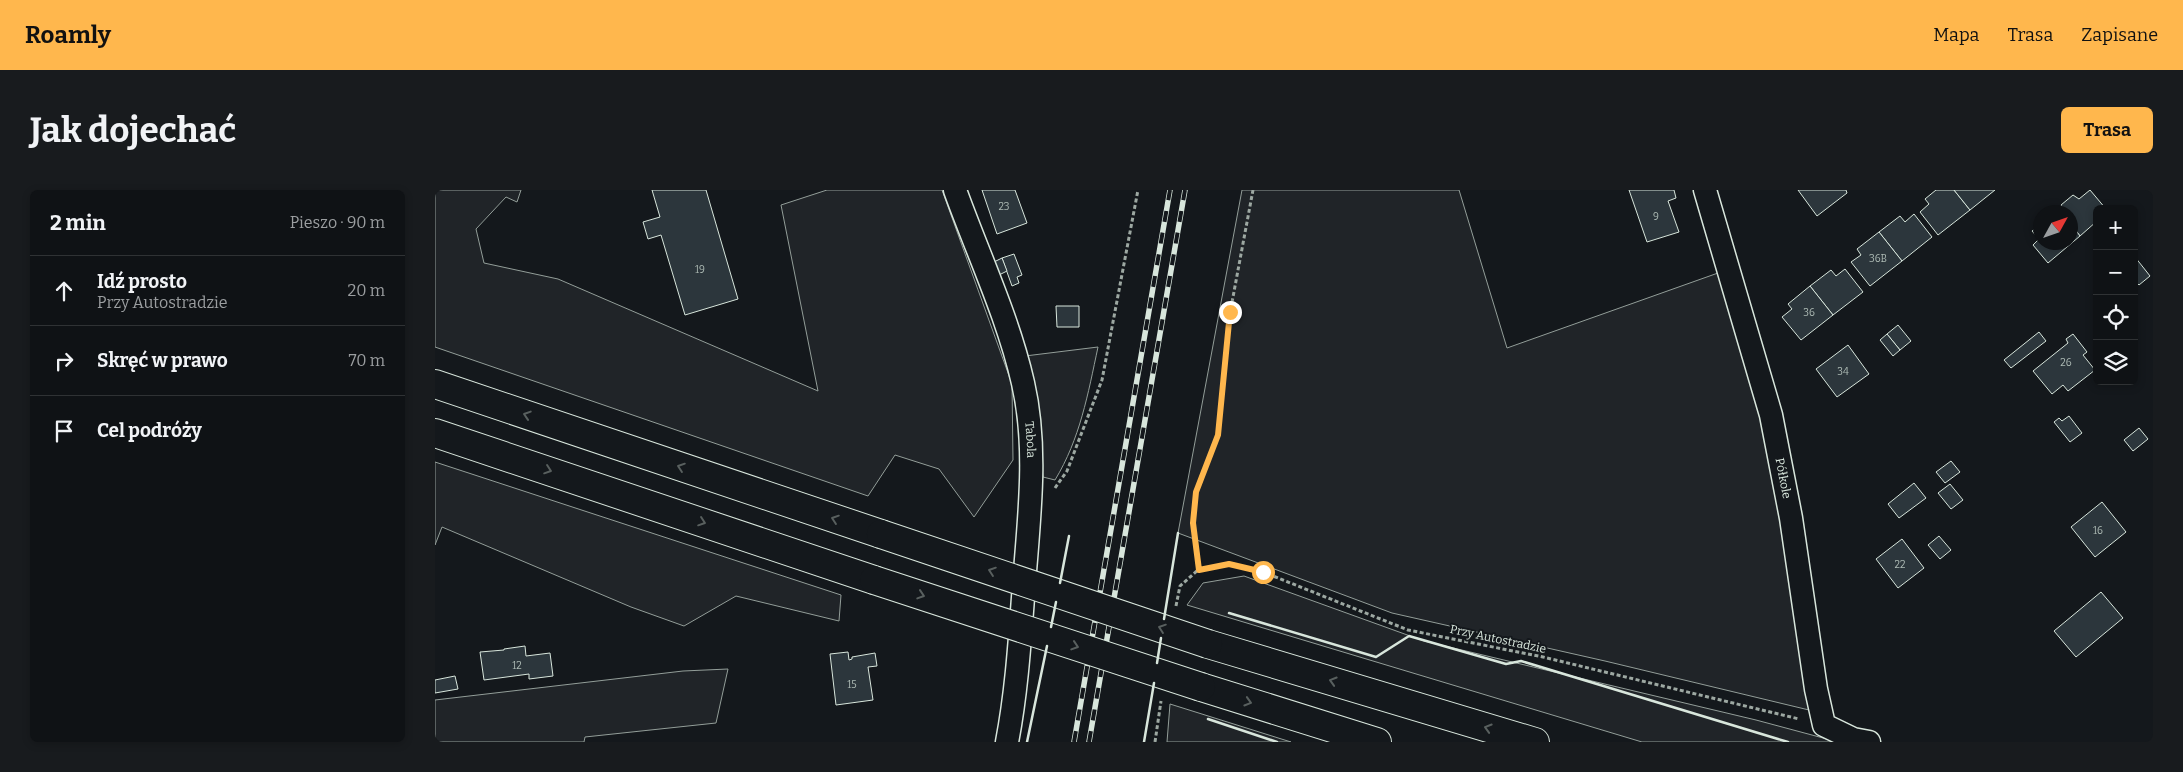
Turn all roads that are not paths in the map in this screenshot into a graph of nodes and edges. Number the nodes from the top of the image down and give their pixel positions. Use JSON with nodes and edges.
{"nodes":[{"id":1,"x":955,"y":190,"type":"edge"},
{"id":2,"x":1705,"y":190,"type":"edge"},
{"id":3,"x":435,"y":384,"type":"edge"},
{"id":4,"x":435,"y":433,"type":"edge"},
{"id":5,"x":1007,"y":742,"type":"edge"},
{"id":6,"x":1377,"y":742,"type":"edge"},
{"id":7,"x":1535,"y":742,"type":"edge"},
{"id":8,"x":1869,"y":742,"type":"edge"}],
"edges":[{"from":1,"to":5,"type":"street","name":"Tabola"},
{"from":2,"to":8,"type":"street","name":"Półkole"},
{"from":7,"to":3,"type":"highway","one_way":true,"bridge":true},
{"from":4,"to":6,"type":"highway","one_way":true,"bridge":true}]}
